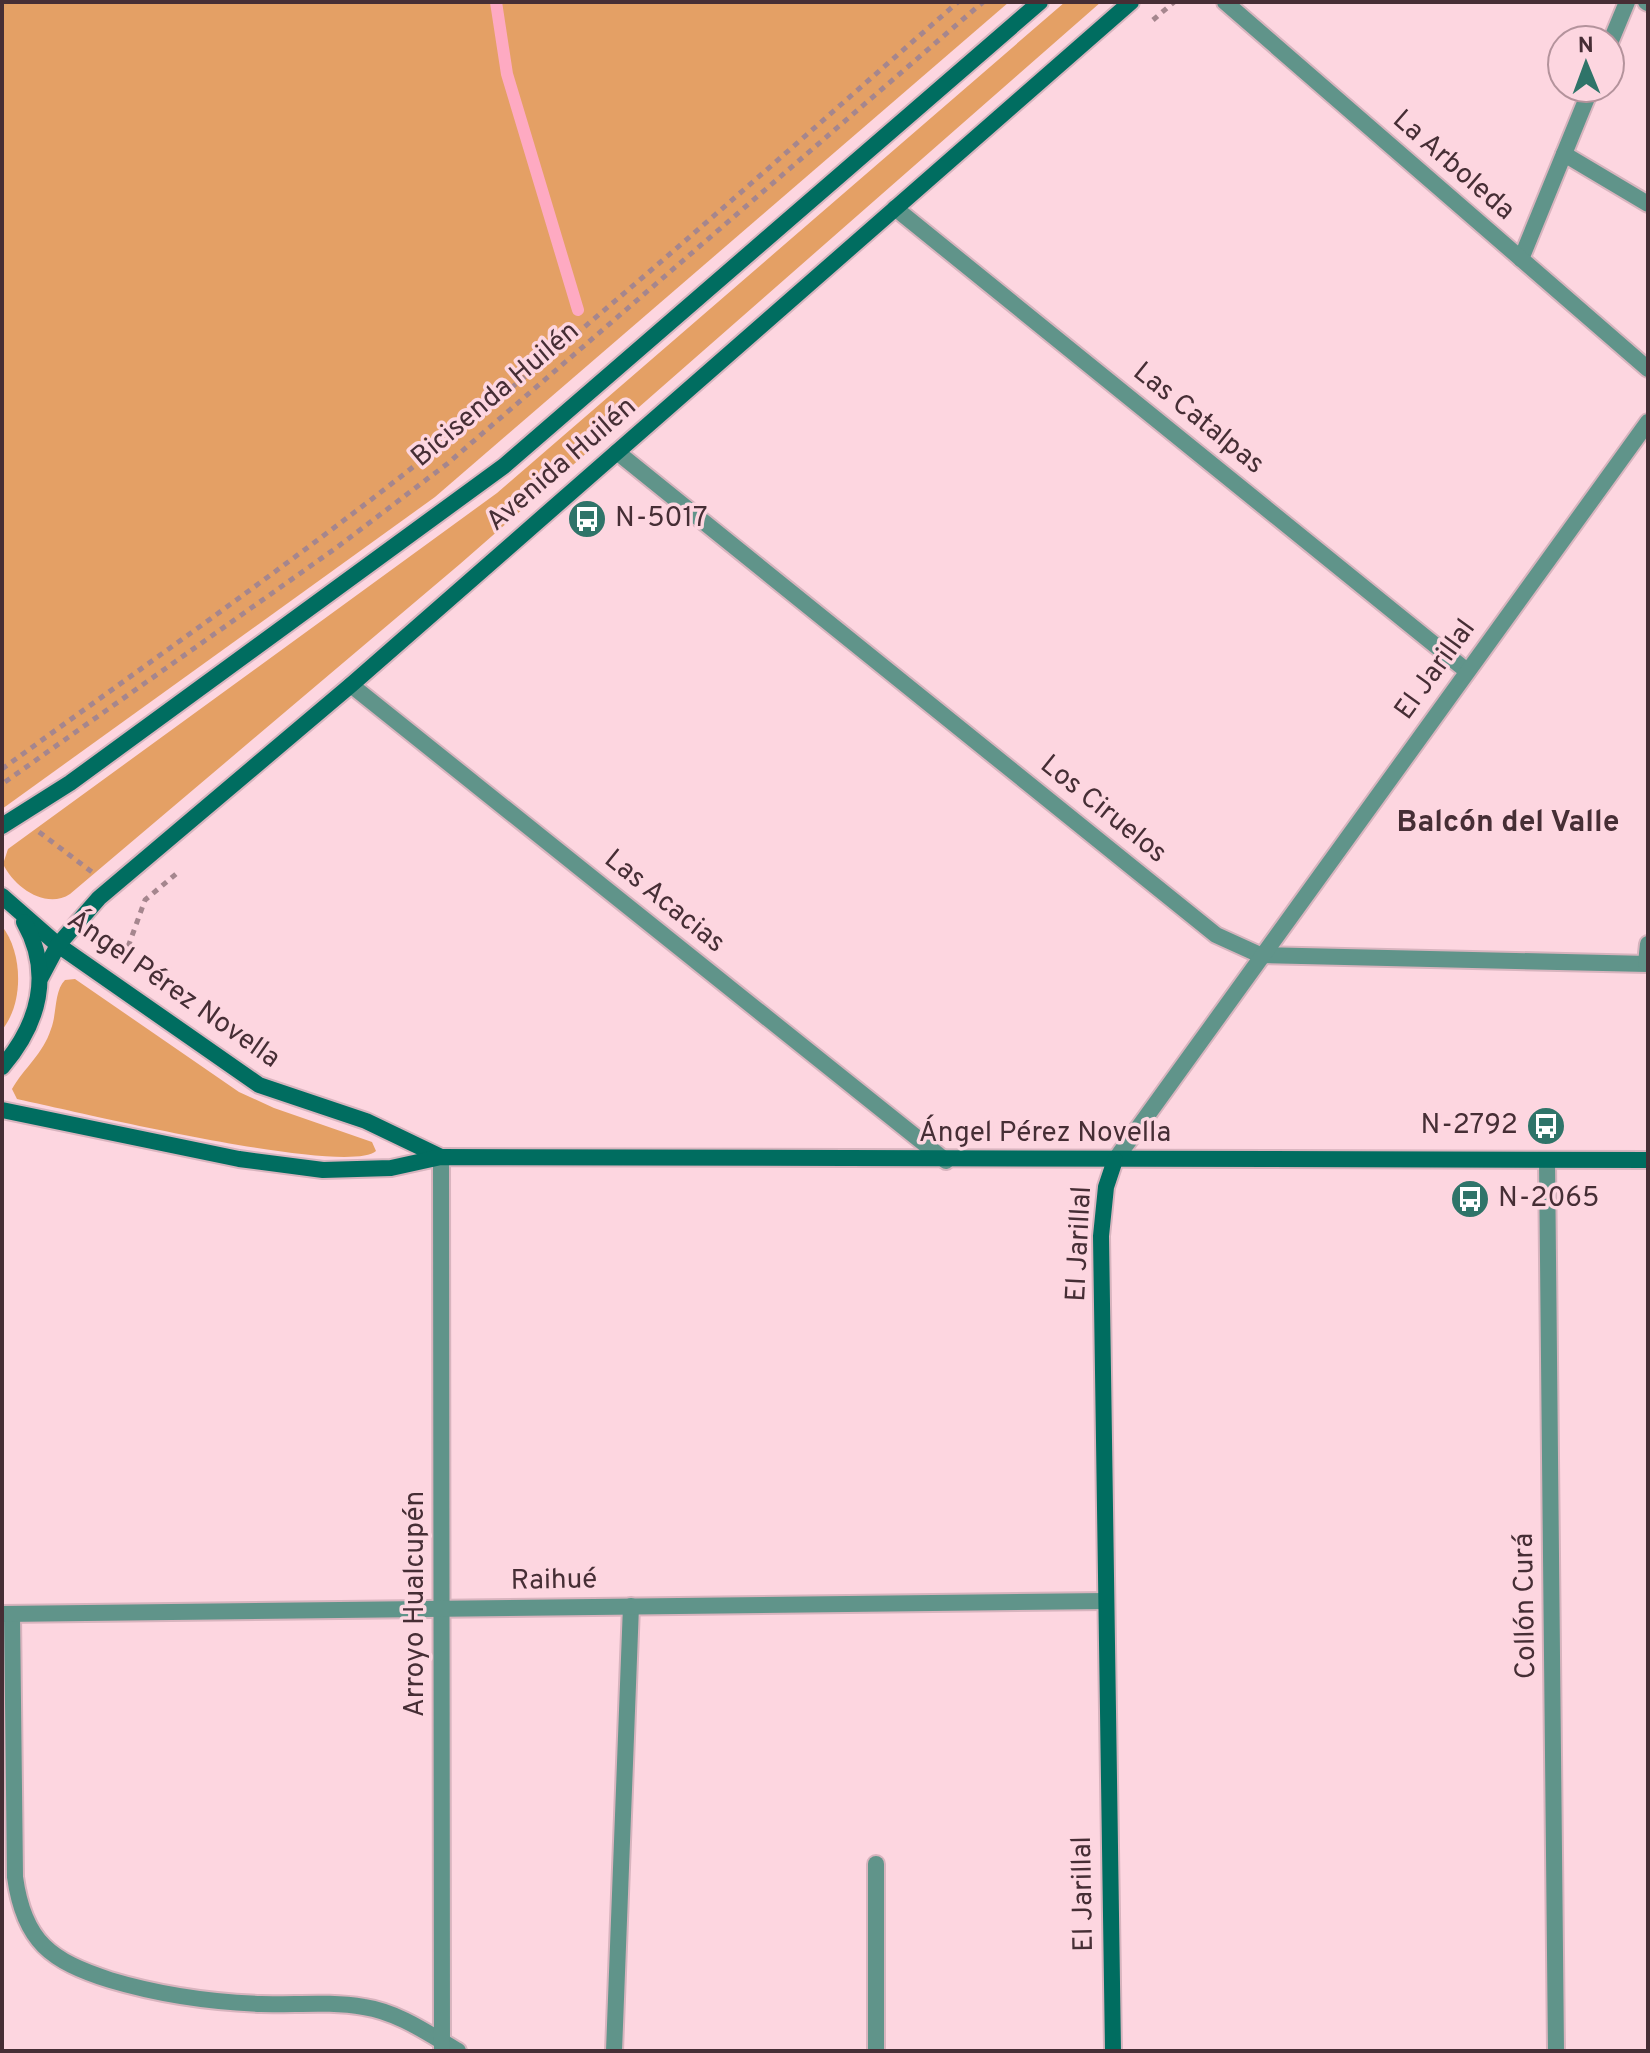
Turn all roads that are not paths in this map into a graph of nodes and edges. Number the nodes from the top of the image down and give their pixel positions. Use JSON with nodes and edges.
{"nodes":[{"id":1,"x":1040,"y":2,"type":"edge"},
{"id":2,"x":1131,"y":2,"type":"edge"},
{"id":3,"x":1225,"y":2,"type":"edge"},
{"id":4,"x":1627,"y":2,"type":"edge"},
{"id":5,"x":1618,"y":24,"type":"edge"},
{"id":6,"x":1584,"y":104,"type":"edge"},
{"id":7,"x":1564,"y":154,"type":"junction"},
{"id":8,"x":1648,"y":204,"type":"edge"},
{"id":9,"x":895,"y":208,"type":"junction"},
{"id":10,"x":1521,"y":259,"type":"junction"},
{"id":11,"x":1648,"y":369,"type":"edge"},
{"id":12,"x":1648,"y":422,"type":"edge"},
{"id":13,"x":617,"y":452,"type":"junction"},
{"id":14,"x":1467,"y":671,"type":"junction"},
{"id":15,"x":351,"y":685,"type":"junction"},
{"id":16,"x":2,"y":826,"type":"edge"},
{"id":17,"x":9,"y":901,"type":"edge"},
{"id":18,"x":1648,"y":944,"type":"edge"},
{"id":19,"x":58,"y":945,"type":"junction"},
{"id":20,"x":1260,"y":955,"type":"junction"},
{"id":21,"x":1647,"y":964,"type":"edge"},
{"id":22,"x":41,"y":977,"type":"junction"},
{"id":23,"x":2,"y":1067,"type":"edge"},
{"id":24,"x":2,"y":1110,"type":"edge"},
{"id":25,"x":441,"y":1157,"type":"junction"},
{"id":26,"x":1115,"y":1160,"type":"junction"},
{"id":27,"x":1547,"y":1160,"type":"junction"},
{"id":28,"x":1648,"y":1160,"type":"edge"},
{"id":29,"x":946,"y":1161,"type":"junction"},
{"id":30,"x":1106,"y":1601,"type":"junction"},
{"id":31,"x":631,"y":1606,"type":"junction"},
{"id":32,"x":442,"y":1608,"type":"junction"},
{"id":33,"x":7,"y":1614,"type":"edge"},
{"id":34,"x":876,"y":1864,"type":"dead end"},
{"id":35,"x":442,"y":2046,"type":"edge"},
{"id":36,"x":458,"y":2051,"type":"edge"},
{"id":37,"x":614,"y":2051,"type":"edge"},
{"id":38,"x":876,"y":2051,"type":"edge"},
{"id":39,"x":1113,"y":2051,"type":"edge"},
{"id":40,"x":1556,"y":2051,"type":"edge"}],
"edges":[{"from":1,"to":16,"type":"main road","name":"Avenida Huilén"},
{"from":2,"to":9,"type":"main road","name":"Avenida Huilén"},
{"from":3,"to":10,"type":"street","name":"La Arboleda"},
{"from":4,"to":5,"type":"street"},
{"from":6,"to":7,"type":"street"},
{"from":7,"to":8,"type":"street"},
{"from":7,"to":10,"type":"street"},
{"from":9,"to":13,"type":"main road","name":"Avenida Huilén"},
{"from":9,"to":14,"type":"street","name":"Las Catalpas"},
{"from":10,"to":11,"type":"street","name":"La Arboleda"},
{"from":12,"to":14,"type":"street","name":"El Jarillal"},
{"from":13,"to":15,"type":"main road","name":"Avenida Huilén"},
{"from":13,"to":20,"type":"street","name":"Los Ciruelos"},
{"from":14,"to":20,"type":"street","name":"El Jarillal"},
{"from":15,"to":19,"type":"main road","name":"Avenida Huilén"},
{"from":15,"to":29,"type":"street","name":"Las Acacias"},
{"from":17,"to":19,"type":"main road","name":"Ángel Pérez Novella"},
{"from":17,"to":22,"type":"main road","name":"Ángel Pérez Novella"},
{"from":18,"to":21,"type":"street"},
{"from":19,"to":22,"type":"main road","name":"Avenida Huilén"},
{"from":19,"to":25,"type":"main road","name":"Ángel Pérez Novella"},
{"from":20,"to":21,"type":"street","name":"Los Ciruelos"},
{"from":20,"to":26,"type":"street","name":"El Jarillal"},
{"from":22,"to":23,"type":"main road","name":"Ángel Pérez Novella"},
{"from":24,"to":25,"type":"main road","name":"Ángel Pérez Novella"},
{"from":25,"to":29,"type":"main road","name":"Ángel Pérez Novella"},
{"from":25,"to":32,"type":"street","name":"Arroyo Hualcupén"},
{"from":26,"to":27,"type":"main road","name":"Ángel Pérez Novella"},
{"from":26,"to":29,"type":"main road","name":"Ángel Pérez Novella"},
{"from":26,"to":30,"type":"main road","name":"El Jarillal"},
{"from":27,"to":28,"type":"main road","name":"Ángel Pérez Novella"},
{"from":27,"to":40,"type":"street","name":"Collón Curá"},
{"from":30,"to":31,"type":"street","name":"Raihué"},
{"from":30,"to":39,"type":"main road","name":"El Jarillal"},
{"from":31,"to":32,"type":"street","name":"Raihué"},
{"from":31,"to":37,"type":"street"},
{"from":32,"to":33,"type":"street","name":"Raihué"},
{"from":32,"to":35,"type":"street","name":"Arroyo Hualcupén"},
{"from":33,"to":35,"type":"street"},
{"from":34,"to":38,"type":"street"},
{"from":35,"to":36,"type":"street"}]}
